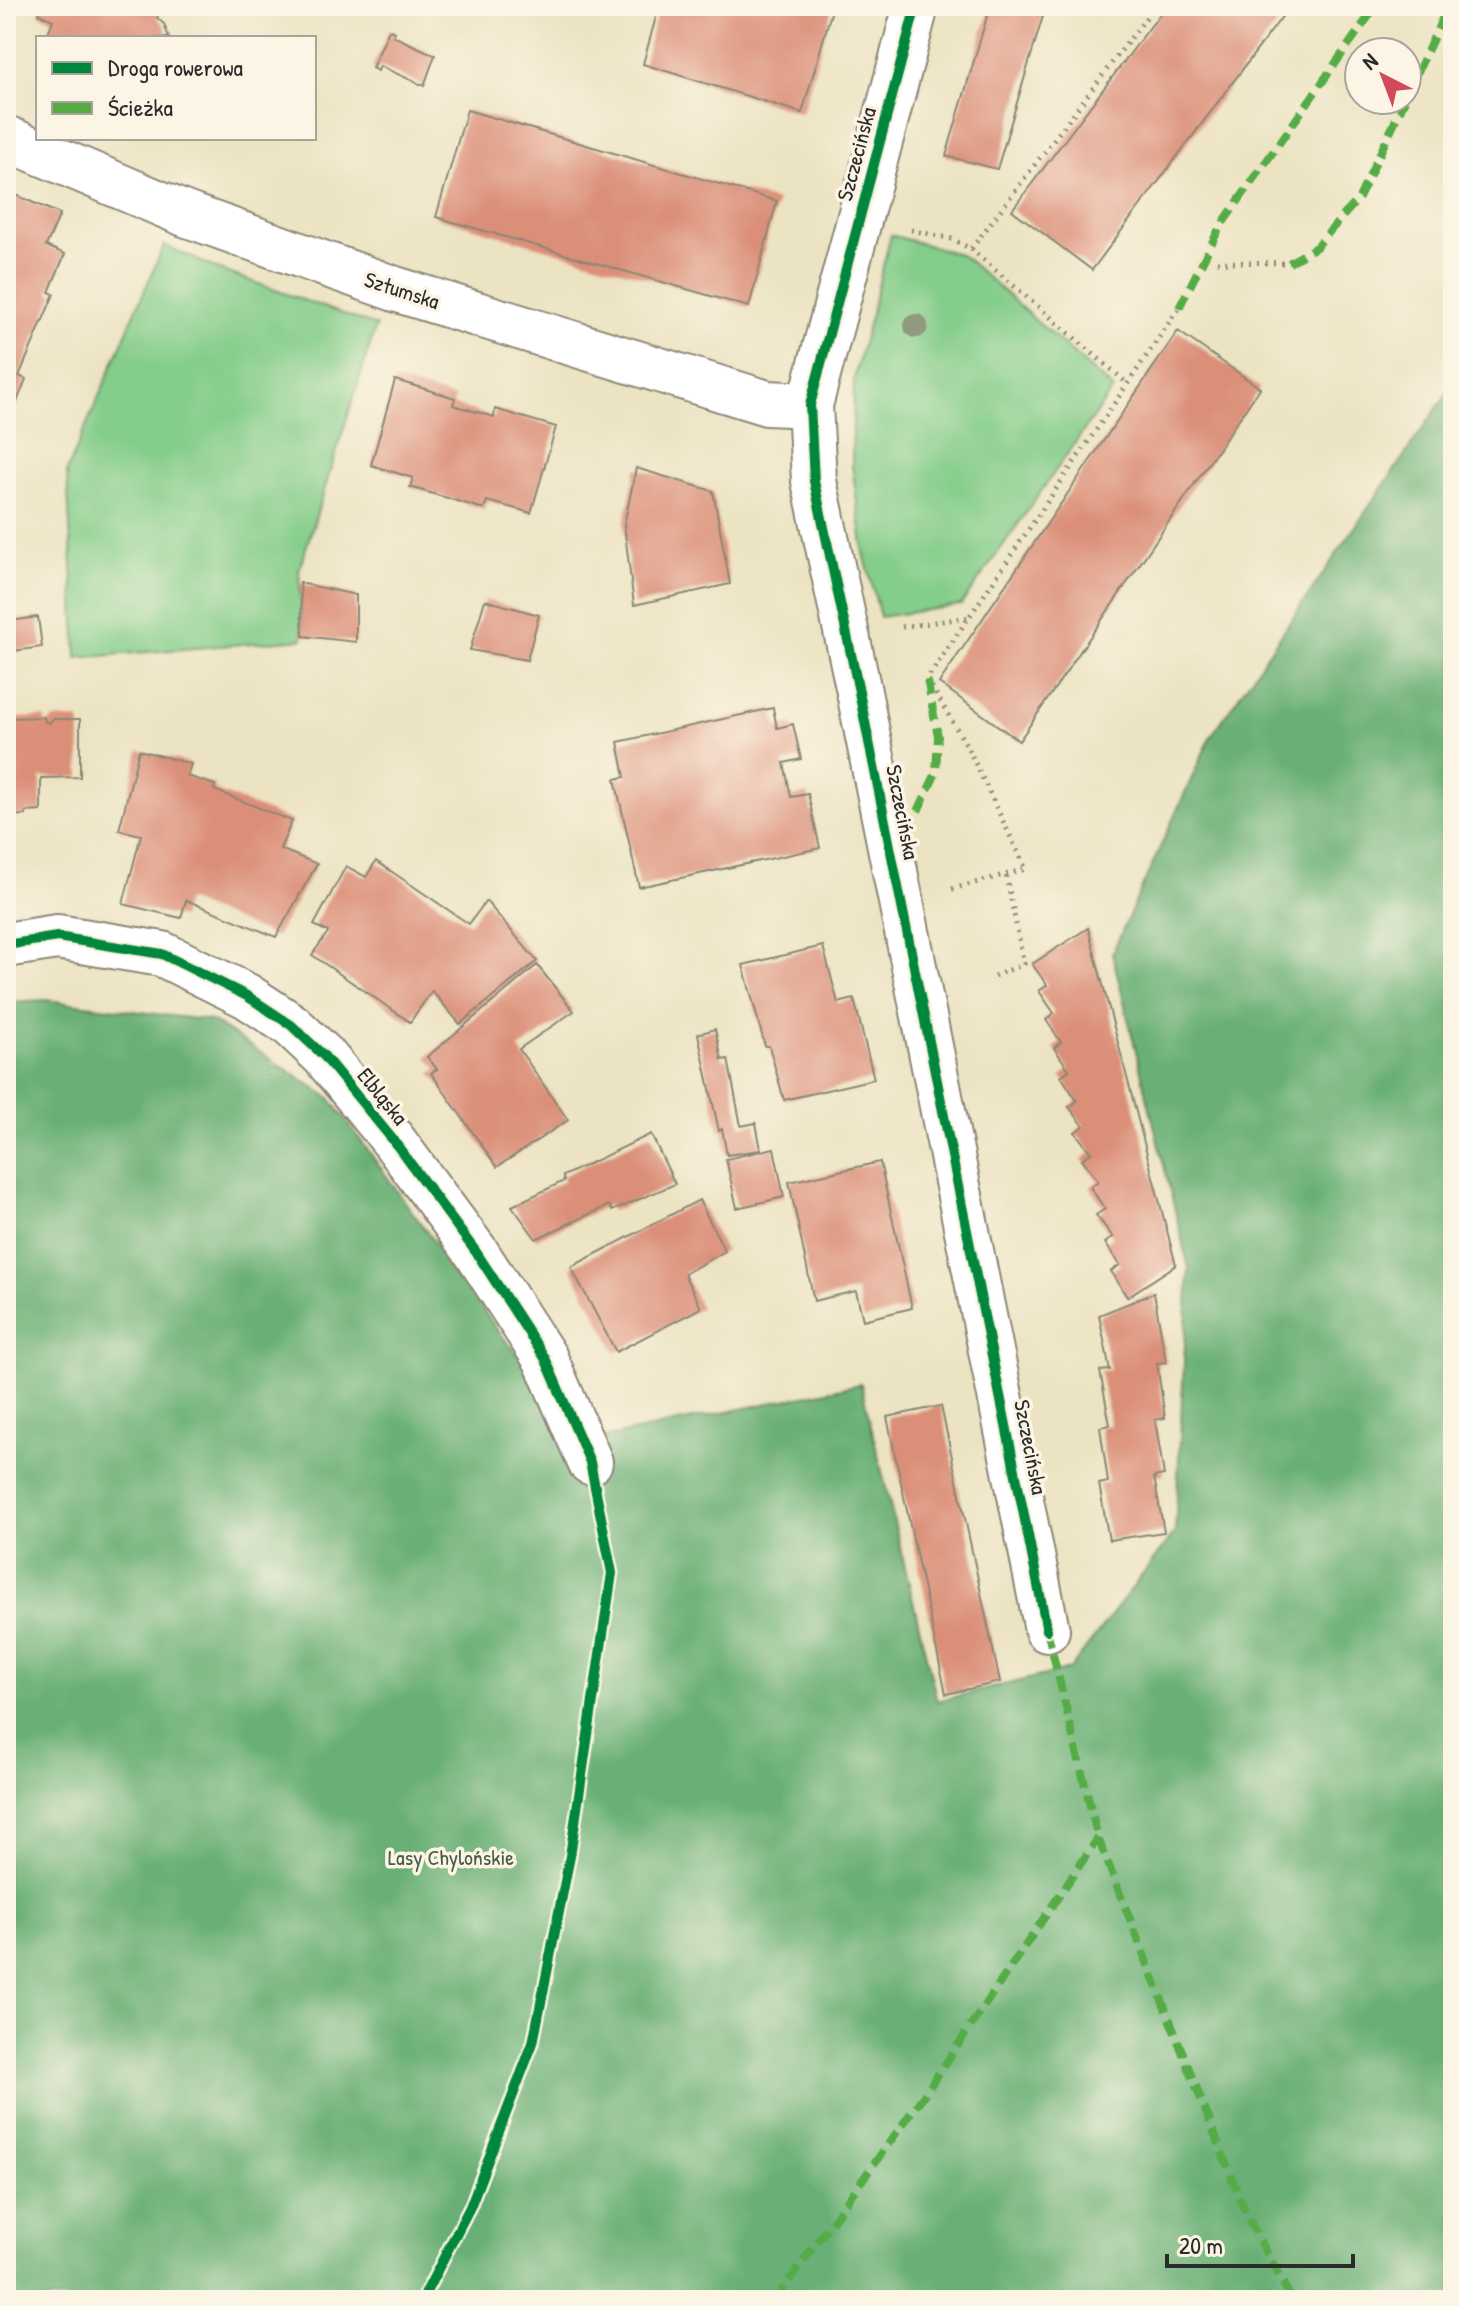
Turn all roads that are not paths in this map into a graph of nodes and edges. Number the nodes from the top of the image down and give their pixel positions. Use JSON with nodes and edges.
{"nodes":[{"id":1,"x":916,"y":6,"type":"edge"},
{"id":2,"x":6,"y":138,"type":"edge"},
{"id":3,"x":810,"y":405,"type":"junction"},
{"id":4,"x":6,"y":945,"type":"edge"},
{"id":5,"x":590,"y":1462,"type":"dead end"},
{"id":6,"x":1047,"y":1630,"type":"dead end"}],
"edges":[{"from":1,"to":3,"type":"street","name":"Szczecińska"},
{"from":2,"to":3,"type":"street","name":"Sztumska"},
{"from":3,"to":6,"type":"street","name":"Szczecińska"},
{"from":4,"to":5,"type":"street","name":"Elbląska"}]}
